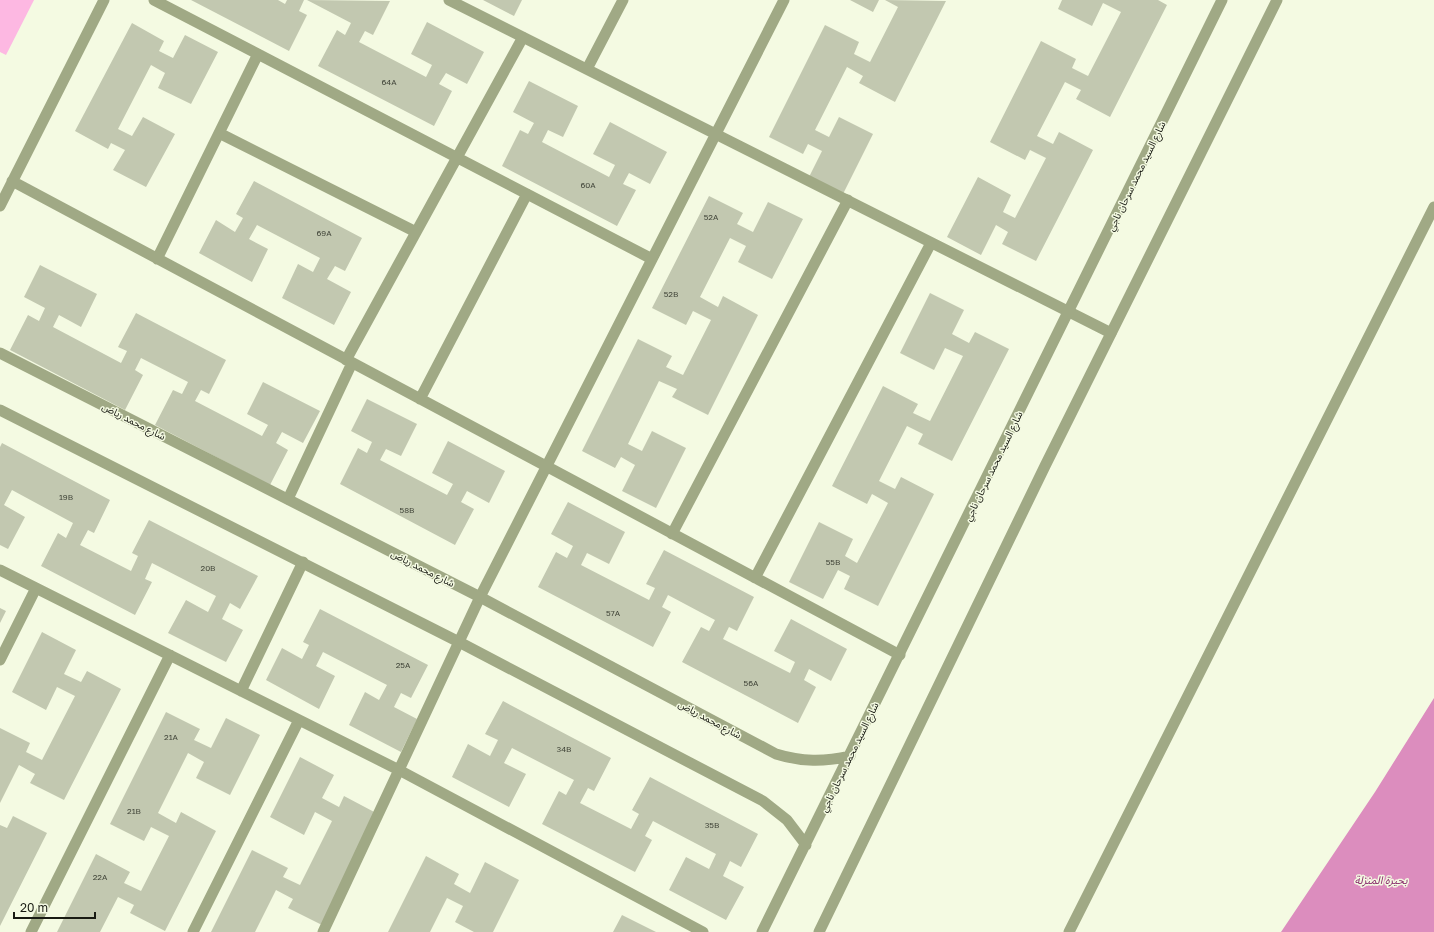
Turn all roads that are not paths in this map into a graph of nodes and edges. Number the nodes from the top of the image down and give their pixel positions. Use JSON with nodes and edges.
{"nodes":[{"id":1,"x":104,"y":0,"type":"edge"},
{"id":2,"x":154,"y":0,"type":"edge"},
{"id":3,"x":449,"y":0,"type":"edge"},
{"id":4,"x":623,"y":0,"type":"edge"},
{"id":5,"x":784,"y":0,"type":"edge"},
{"id":6,"x":1222,"y":0,"type":"edge"},
{"id":7,"x":1277,"y":0,"type":"edge"},
{"id":8,"x":523,"y":37,"type":"junction"},
{"id":9,"x":258,"y":54,"type":"junction"},
{"id":10,"x":587,"y":70,"type":"junction"},
{"id":11,"x":219,"y":133,"type":"junction"},
{"id":12,"x":716,"y":134,"type":"junction"},
{"id":13,"x":457,"y":158,"type":"junction"},
{"id":14,"x":12,"y":182,"type":"junction"},
{"id":15,"x":527,"y":194,"type":"junction"},
{"id":16,"x":848,"y":200,"type":"junction"},
{"id":17,"x":0,"y":206,"type":"edge"},
{"id":18,"x":1434,"y":207,"type":"edge"},
{"id":19,"x":416,"y":232,"type":"junction"},
{"id":20,"x":931,"y":243,"type":"junction"},
{"id":21,"x":157,"y":259,"type":"junction"},
{"id":22,"x":652,"y":259,"type":"junction"},
{"id":23,"x":1068,"y":312,"type":"junction"},
{"id":24,"x":1110,"y":333,"type":"junction"},
{"id":25,"x":0,"y":353,"type":"edge"},
{"id":26,"x":349,"y":361,"type":"junction"},
{"id":27,"x":420,"y":399,"type":"junction"},
{"id":28,"x":0,"y":410,"type":"edge"},
{"id":29,"x":546,"y":467,"type":"junction"},
{"id":30,"x":288,"y":499,"type":"junction"},
{"id":31,"x":672,"y":534,"type":"junction"},
{"id":32,"x":303,"y":562,"type":"junction"},
{"id":33,"x":0,"y":570,"type":"edge"},
{"id":34,"x":755,"y":578,"type":"junction"},
{"id":35,"x":36,"y":588,"type":"junction"},
{"id":36,"x":480,"y":597,"type":"junction"},
{"id":37,"x":459,"y":642,"type":"junction"},
{"id":38,"x":170,"y":655,"type":"junction"},
{"id":39,"x":900,"y":655,"type":"junction"},
{"id":40,"x":0,"y":660,"type":"edge"},
{"id":41,"x":241,"y":691,"type":"junction"},
{"id":42,"x":299,"y":720,"type":"junction"},
{"id":43,"x":850,"y":756,"type":"junction"},
{"id":44,"x":399,"y":770,"type":"junction"},
{"id":45,"x":806,"y":845,"type":"junction"},
{"id":46,"x":31,"y":932,"type":"edge"},
{"id":47,"x":192,"y":932,"type":"edge"},
{"id":48,"x":323,"y":932,"type":"edge"},
{"id":49,"x":703,"y":932,"type":"edge"},
{"id":50,"x":762,"y":932,"type":"edge"},
{"id":51,"x":819,"y":932,"type":"edge"},
{"id":52,"x":1069,"y":932,"type":"edge"}],
"edges":[{"from":1,"to":14,"type":"street"},
{"from":2,"to":9,"type":"street"},
{"from":3,"to":8,"type":"street"},
{"from":4,"to":10,"type":"street"},
{"from":5,"to":12,"type":"street"},
{"from":6,"to":23,"type":"street","name":"شارع السيد محمد سرحان ناجي"},
{"from":7,"to":24,"type":"street"},
{"from":8,"to":10,"type":"street"},
{"from":8,"to":13,"type":"street"},
{"from":9,"to":11,"type":"street"},
{"from":9,"to":13,"type":"street"},
{"from":10,"to":12,"type":"street"},
{"from":11,"to":19,"type":"street"},
{"from":11,"to":21,"type":"street"},
{"from":12,"to":16,"type":"street"},
{"from":12,"to":22,"type":"street"},
{"from":13,"to":15,"type":"street"},
{"from":13,"to":19,"type":"street"},
{"from":14,"to":17,"type":"street"},
{"from":14,"to":21,"type":"street"},
{"from":15,"to":22,"type":"street"},
{"from":15,"to":27,"type":"street"},
{"from":16,"to":20,"type":"street"},
{"from":16,"to":31,"type":"street"},
{"from":18,"to":52,"type":"street"},
{"from":19,"to":26,"type":"street"},
{"from":20,"to":23,"type":"street"},
{"from":20,"to":34,"type":"street"},
{"from":21,"to":26,"type":"street"},
{"from":22,"to":29,"type":"street"},
{"from":23,"to":24,"type":"street"},
{"from":23,"to":39,"type":"street","name":"شارع السيد محمد سرحان ناجي"},
{"from":24,"to":51,"type":"street"},
{"from":25,"to":30,"type":"street","name":"شارع محمد رياض"},
{"from":26,"to":27,"type":"street"},
{"from":26,"to":30,"type":"street"},
{"from":27,"to":29,"type":"street"},
{"from":28,"to":32,"type":"street"},
{"from":29,"to":31,"type":"street"},
{"from":29,"to":36,"type":"street"},
{"from":30,"to":36,"type":"street","name":"شارع محمد رياض"},
{"from":31,"to":34,"type":"street"},
{"from":32,"to":37,"type":"street"},
{"from":32,"to":41,"type":"street"},
{"from":33,"to":35,"type":"street"},
{"from":34,"to":39,"type":"street"},
{"from":35,"to":38,"type":"street"},
{"from":35,"to":40,"type":"street"},
{"from":36,"to":37,"type":"street"},
{"from":36,"to":43,"type":"street","name":"شارع محمد رياض"},
{"from":37,"to":44,"type":"street"},
{"from":37,"to":45,"type":"street"},
{"from":38,"to":41,"type":"street"},
{"from":38,"to":46,"type":"street"},
{"from":39,"to":43,"type":"street","name":"شارع السيد محمد سرحان ناجي"},
{"from":41,"to":42,"type":"street"},
{"from":42,"to":44,"type":"street"},
{"from":42,"to":47,"type":"street"},
{"from":43,"to":45,"type":"street","name":"شارع السيد محمد سرحان ناجي"},
{"from":44,"to":48,"type":"street"},
{"from":44,"to":49,"type":"street"},
{"from":45,"to":50,"type":"street","name":"شارع السيد محمد سرحان ناجي"}]}
